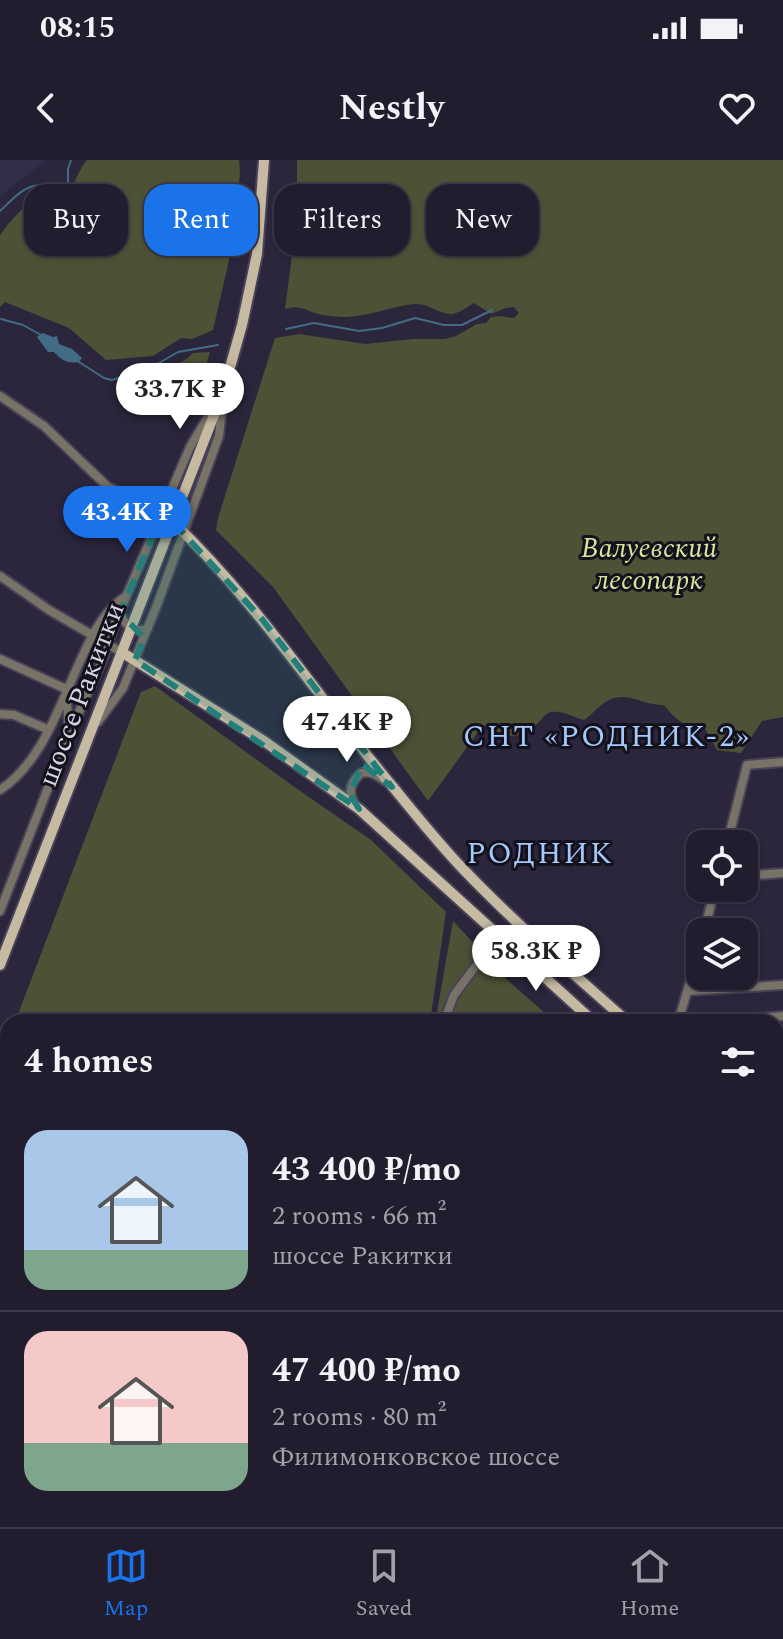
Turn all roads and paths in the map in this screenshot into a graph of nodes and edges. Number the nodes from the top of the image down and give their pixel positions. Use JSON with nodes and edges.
{"nodes":[{"id":1,"x":264,"y":160,"type":"edge"},
{"id":2,"x":223,"y":392,"type":"junction"},
{"id":3,"x":0,"y":396,"type":"edge"},
{"id":4,"x":172,"y":489,"type":"junction"},
{"id":5,"x":151,"y":502,"type":"junction"},
{"id":6,"x":162,"y":511,"type":"junction"},
{"id":7,"x":173,"y":522,"type":"junction"},
{"id":8,"x":157,"y":525,"type":"junction"},
{"id":9,"x":184,"y":532,"type":"junction"},
{"id":10,"x":0,"y":576,"type":"edge"},
{"id":11,"x":127,"y":596,"type":"junction"},
{"id":12,"x":120,"y":613,"type":"junction"},
{"id":13,"x":148,"y":628,"type":"junction"},
{"id":14,"x":132,"y":629,"type":"junction"},
{"id":15,"x":93,"y":634,"type":"junction"},
{"id":16,"x":108,"y":644,"type":"junction"},
{"id":17,"x":123,"y":653,"type":"junction"},
{"id":18,"x":0,"y":659,"type":"edge"},
{"id":19,"x":135,"y":660,"type":"junction"},
{"id":20,"x":157,"y":674,"type":"junction"},
{"id":21,"x":127,"y":680,"type":"junction"},
{"id":22,"x":66,"y":689,"type":"junction"},
{"id":23,"x":0,"y":714,"type":"edge"},
{"id":24,"x":92,"y":729,"type":"junction"},
{"id":25,"x":49,"y":730,"type":"junction"},
{"id":26,"x":69,"y":734,"type":"junction"},
{"id":27,"x":783,"y":762,"type":"edge"},
{"id":28,"x":392,"y":787,"type":"junction"},
{"id":29,"x":0,"y":790,"type":"edge"},
{"id":30,"x":359,"y":809,"type":"junction"},
{"id":31,"x":731,"y":830,"type":"edge"},
{"id":32,"x":783,"y":873,"type":"edge"},
{"id":33,"x":758,"y":875,"type":"edge"},
{"id":34,"x":0,"y":911,"type":"edge"},
{"id":35,"x":501,"y":938,"type":"junction"},
{"id":36,"x":0,"y":965,"type":"edge"},
{"id":37,"x":783,"y":985,"type":"edge"},
{"id":38,"x":688,"y":991,"type":"joint"},
{"id":39,"x":447,"y":1014,"type":"edge"},
{"id":40,"x":585,"y":1014,"type":"edge"},
{"id":41,"x":619,"y":1014,"type":"edge"},
{"id":42,"x":681,"y":1014,"type":"edge"}],
"edges":[{"from":1,"to":2,"type":"main road","name":"шоссе Ракитки"},
{"from":2,"to":4,"type":"street"},
{"from":2,"to":7,"type":"main road","name":"шоссе Ракитки"},
{"from":2,"to":9,"type":"street"},
{"from":3,"to":5,"type":"street"},
{"from":4,"to":5,"type":"street"},
{"from":4,"to":6,"type":"street"},
{"from":5,"to":6,"type":"street"},
{"from":5,"to":8,"type":"street"},
{"from":6,"to":7,"type":"street"},
{"from":6,"to":8,"type":"street"},
{"from":7,"to":8,"type":"street"},
{"from":7,"to":9,"type":"main road"},
{"from":7,"to":14,"type":"main road","name":"шоссе Ракитки"},
{"from":8,"to":11,"type":"street"},
{"from":9,"to":13,"type":"street"},
{"from":9,"to":28,"type":"main road"},
{"from":10,"to":15,"type":"street"},
{"from":11,"to":12,"type":"street"},
{"from":11,"to":15,"type":"street"},
{"from":12,"to":14,"type":"street"},
{"from":12,"to":16,"type":"street"},
{"from":13,"to":14,"type":"street"},
{"from":13,"to":19,"type":"street"},
{"from":14,"to":17,"type":"main road","name":"шоссе Ракитки"},
{"from":15,"to":16,"type":"street"},
{"from":15,"to":22,"type":"street"},
{"from":16,"to":17,"type":"street"},
{"from":16,"to":26,"type":"street"},
{"from":17,"to":19,"type":"main road"},
{"from":17,"to":24,"type":"main road","name":"шоссе Ракитки"},
{"from":18,"to":22,"type":"street"},
{"from":19,"to":20,"type":"main road"},
{"from":19,"to":21,"type":"street"},
{"from":20,"to":21,"type":"street"},
{"from":20,"to":30,"type":"main road"},
{"from":21,"to":24,"type":"street"},
{"from":22,"to":25,"type":"street"},
{"from":22,"to":26,"type":"street"},
{"from":23,"to":25,"type":"street"},
{"from":24,"to":36,"type":"main road","name":"шоссе Ракитки"},
{"from":25,"to":29,"type":"street"},
{"from":26,"to":34,"type":"street"},
{"from":27,"to":31,"type":"street"},
{"from":28,"to":30,"type":"street"},
{"from":28,"to":41,"type":"main road"},
{"from":30,"to":35,"type":"main road"},
{"from":32,"to":33,"type":"street"},
{"from":35,"to":39,"type":"street"},
{"from":35,"to":40,"type":"main road"},
{"from":37,"to":38,"type":"street"},
{"from":38,"to":42,"type":"street"}]}
